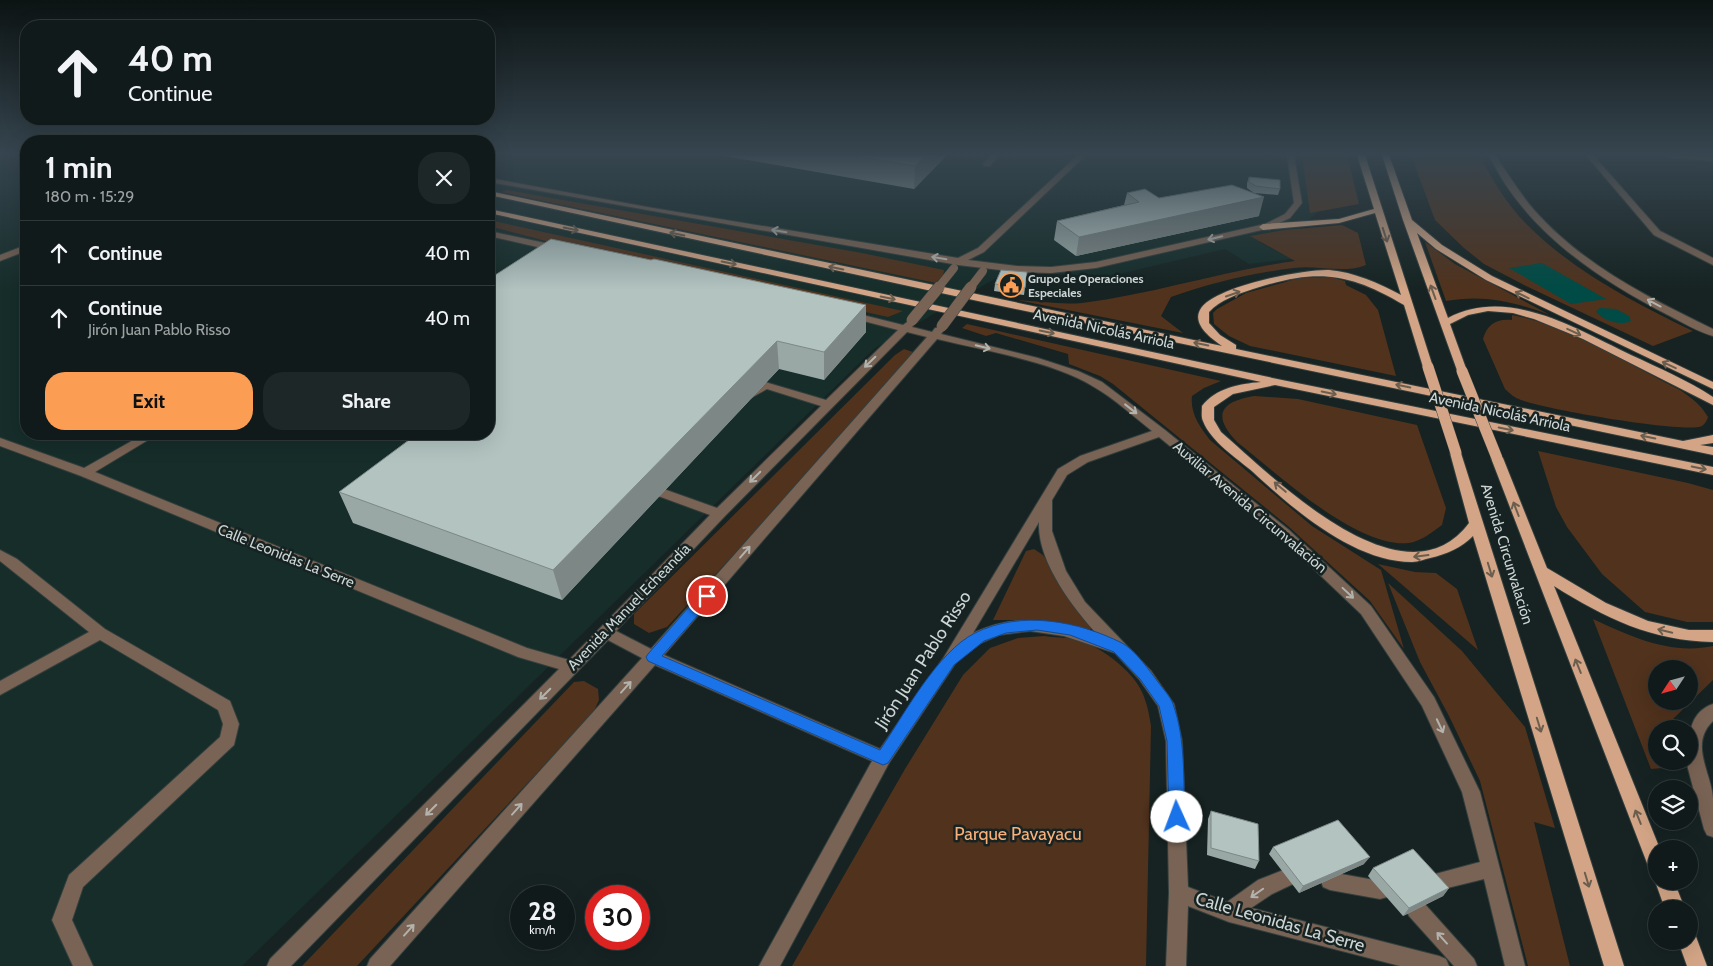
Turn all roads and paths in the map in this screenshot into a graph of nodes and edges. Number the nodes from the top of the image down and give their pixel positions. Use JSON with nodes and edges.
{"nodes":[{"id":1,"x":522,"y":200,"type":"edge"},
{"id":2,"x":599,"y":200,"type":"edge"},
{"id":3,"x":1034,"y":200,"type":"edge"},
{"id":4,"x":1298,"y":200,"type":"edge"},
{"id":5,"x":1375,"y":200,"type":"edge"},
{"id":6,"x":1400,"y":200,"type":"edge"},
{"id":7,"x":1522,"y":200,"type":"edge"},
{"id":8,"x":1629,"y":200,"type":"edge"},
{"id":9,"x":1378,"y":210,"type":"junction"},
{"id":10,"x":495,"y":212,"type":"edge"},
{"id":11,"x":1407,"y":220,"type":"junction"},
{"id":12,"x":1262,"y":227,"type":"junction"},
{"id":13,"x":495,"y":234,"type":"edge"},
{"id":14,"x":20,"y":250,"type":"edge"},
{"id":15,"x":981,"y":250,"type":"junction"},
{"id":16,"x":568,"y":251,"type":"edge"},
{"id":17,"x":0,"y":258,"type":"edge"},
{"id":18,"x":1713,"y":262,"type":"edge"},
{"id":19,"x":956,"y":264,"type":"junction"},
{"id":20,"x":985,"y":269,"type":"junction"},
{"id":21,"x":1407,"y":303,"type":"junction"},
{"id":22,"x":838,"y":312,"type":"edge"},
{"id":23,"x":1445,"y":323,"type":"junction"},
{"id":24,"x":909,"y":324,"type":"junction"},
{"id":25,"x":939,"y":330,"type":"junction"},
{"id":26,"x":1713,"y":333,"type":"edge"},
{"id":27,"x":1248,"y":354,"type":"junction"},
{"id":28,"x":1282,"y":383,"type":"junction"},
{"id":29,"x":1713,"y":386,"type":"edge"},
{"id":30,"x":744,"y":401,"type":"edge"},
{"id":31,"x":1713,"y":402,"type":"edge"},
{"id":32,"x":827,"y":404,"type":"junction"},
{"id":33,"x":1161,"y":432,"type":"junction"},
{"id":34,"x":1713,"y":438,"type":"edge"},
{"id":35,"x":142,"y":440,"type":"edge"},
{"id":36,"x":0,"y":442,"type":"edge"},
{"id":37,"x":1682,"y":444,"type":"junction"},
{"id":38,"x":1713,"y":451,"type":"edge"},
{"id":39,"x":1713,"y":471,"type":"edge"},
{"id":40,"x":85,"y":473,"type":"junction"},
{"id":41,"x":660,"y":478,"type":"edge"},
{"id":42,"x":1046,"y":498,"type":"junction"},
{"id":43,"x":719,"y":514,"type":"junction"},
{"id":44,"x":1476,"y":523,"type":"junction"},
{"id":45,"x":0,"y":555,"type":"edge"},
{"id":46,"x":1540,"y":570,"type":"junction"},
{"id":47,"x":606,"y":632,"type":"junction"},
{"id":48,"x":100,"y":633,"type":"junction"},
{"id":49,"x":1713,"y":636,"type":"edge"},
{"id":50,"x":1118,"y":648,"type":"junction"},
{"id":51,"x":652,"y":657,"type":"junction"},
{"id":52,"x":949,"y":661,"type":"junction"},
{"id":53,"x":572,"y":667,"type":"junction"},
{"id":54,"x":0,"y":689,"type":"edge"},
{"id":55,"x":1713,"y":711,"type":"edge"},
{"id":56,"x":883,"y":758,"type":"junction"},
{"id":57,"x":1713,"y":829,"type":"edge"},
{"id":58,"x":1648,"y":843,"type":"edge"},
{"id":59,"x":1490,"y":869,"type":"junction"},
{"id":60,"x":1286,"y":878,"type":"dead end"},
{"id":61,"x":1330,"y":880,"type":"edge"},
{"id":62,"x":1431,"y":883,"type":"edge"},
{"id":63,"x":1380,"y":890,"type":"dead end"},
{"id":64,"x":1179,"y":893,"type":"junction"},
{"id":65,"x":1416,"y":909,"type":"edge"},
{"id":66,"x":1229,"y":912,"type":"junction"},
{"id":67,"x":1691,"y":950,"type":"edge"},
{"id":68,"x":82,"y":966,"type":"edge"},
{"id":69,"x":277,"y":966,"type":"edge"},
{"id":70,"x":376,"y":966,"type":"edge"},
{"id":71,"x":769,"y":966,"type":"edge"},
{"id":72,"x":1176,"y":966,"type":"edge"},
{"id":73,"x":1439,"y":966,"type":"edge"},
{"id":74,"x":1467,"y":966,"type":"edge"},
{"id":75,"x":1515,"y":966,"type":"edge"},
{"id":76,"x":1614,"y":966,"type":"edge"},
{"id":77,"x":1697,"y":966,"type":"edge"}],
"edges":[{"from":27,"to":1,"type":"main road","name":"Avenida Nicolás Arriola","one_way":true},
{"from":19,"to":2,"type":"street","one_way":true},
{"from":3,"to":15,"type":"street","name":"Avenida Manuel Echeandía"},
{"from":4,"to":12,"type":"street"},
{"from":5,"to":9,"type":"main road","name":"Avenida Circunvalación"},
{"from":6,"to":11,"type":"main road","name":"Avenida Circunvalación"},
{"from":26,"to":7,"type":"street","one_way":true},
{"from":8,"to":18,"type":"street"},
{"from":9,"to":12,"type":"main road"},
{"from":9,"to":21,"type":"main road","name":"Avenida Circunvalación","one_way":true},
{"from":10,"to":28,"type":"main road","name":"Avenida Nicolás Arriola","one_way":true},
{"from":23,"to":11,"type":"main road","name":"Avenida Circunvalación","one_way":true},
{"from":29,"to":11,"type":"main road","one_way":true},
{"from":12,"to":20,"type":"street","one_way":true},
{"from":13,"to":16,"type":"street"},
{"from":14,"to":17,"type":"street"},
{"from":15,"to":19,"type":"street","name":"Avenida Manuel Echeandía"},
{"from":15,"to":20,"type":"street"},
{"from":19,"to":20,"type":"street"},
{"from":19,"to":24,"type":"street","name":"Avenida Manuel Echeandía","bridge":true},
{"from":20,"to":25,"type":"street","bridge":true},
{"from":27,"to":21,"type":"main road","one_way":true},
{"from":21,"to":44,"type":"main road","name":"Avenida Circunvalación","bridge":true},
{"from":22,"to":24,"type":"street","name":"Auxiliar Avenida Circunvalación"},
{"from":23,"to":31,"type":"main road","one_way":true},
{"from":46,"to":23,"type":"main road","name":"Avenida Circunvalación","one_way":true,"bridge":true},
{"from":24,"to":25,"type":"street","name":"Auxiliar Avenida Circunvalación"},
{"from":24,"to":32,"type":"street","name":"Avenida Manuel Echeandía","one_way":true},
{"from":25,"to":33,"type":"street","name":"Auxiliar Avenida Circunvalación","one_way":true},
{"from":51,"to":25,"type":"street","one_way":true},
{"from":37,"to":27,"type":"main road","name":"Avenida Nicolás Arriola","one_way":true},
{"from":28,"to":39,"type":"main road","name":"Avenida Nicolás Arriola","one_way":true},
{"from":44,"to":28,"type":"main road","one_way":true},
{"from":30,"to":32,"type":"street"},
{"from":32,"to":43,"type":"street","name":"Avenida Manuel Echeandía","one_way":true},
{"from":33,"to":42,"type":"street","name":"Jirón Juan Pablo Risso"},
{"from":33,"to":59,"type":"street","name":"Auxiliar Avenida Circunvalación","one_way":true},
{"from":34,"to":37,"type":"main road"},
{"from":35,"to":40,"type":"street"},
{"from":36,"to":40,"type":"street","name":"Calle Leonidas La Serre"},
{"from":37,"to":38,"type":"main road","name":"Avenida Nicolás Arriola"},
{"from":40,"to":53,"type":"street","name":"Calle Leonidas La Serre"},
{"from":41,"to":43,"type":"street"},
{"from":42,"to":50,"type":"street"},
{"from":42,"to":52,"type":"street","name":"Jirón Juan Pablo Risso"},
{"from":43,"to":47,"type":"street","name":"Avenida Manuel Echeandía"},
{"from":44,"to":76,"type":"main road","name":"Avenida Circunvalación","one_way":true},
{"from":45,"to":48,"type":"street"},
{"from":49,"to":46,"type":"main road","one_way":true},
{"from":58,"to":46,"type":"main road","name":"Avenida Circunvalación","one_way":true},
{"from":47,"to":51,"type":"street"},
{"from":47,"to":53,"type":"street","name":"Avenida Manuel Echeandía"},
{"from":48,"to":54,"type":"street"},
{"from":48,"to":68,"type":"street"},
{"from":50,"to":52,"type":"street"},
{"from":50,"to":64,"type":"street"},
{"from":51,"to":56,"type":"street"},
{"from":70,"to":51,"type":"street","one_way":true},
{"from":52,"to":56,"type":"street","name":"Jirón Juan Pablo Risso"},
{"from":53,"to":69,"type":"street","name":"Avenida Manuel Echeandía","one_way":true},
{"from":55,"to":57,"type":"street"},
{"from":56,"to":71,"type":"street","name":"Jirón Juan Pablo Risso"},
{"from":59,"to":62,"type":"street"},
{"from":59,"to":75,"type":"street","name":"Auxiliar Avenida Circunvalación"},
{"from":60,"to":66,"type":"street","one_way":true},
{"from":61,"to":63,"type":"street"},
{"from":64,"to":66,"type":"street","name":"Calle Leonidas La Serre"},
{"from":64,"to":72,"type":"street"},
{"from":74,"to":65,"type":"street","one_way":true},
{"from":66,"to":73,"type":"street","name":"Calle Leonidas La Serre"},
{"from":67,"to":77,"type":"main road"}]}
